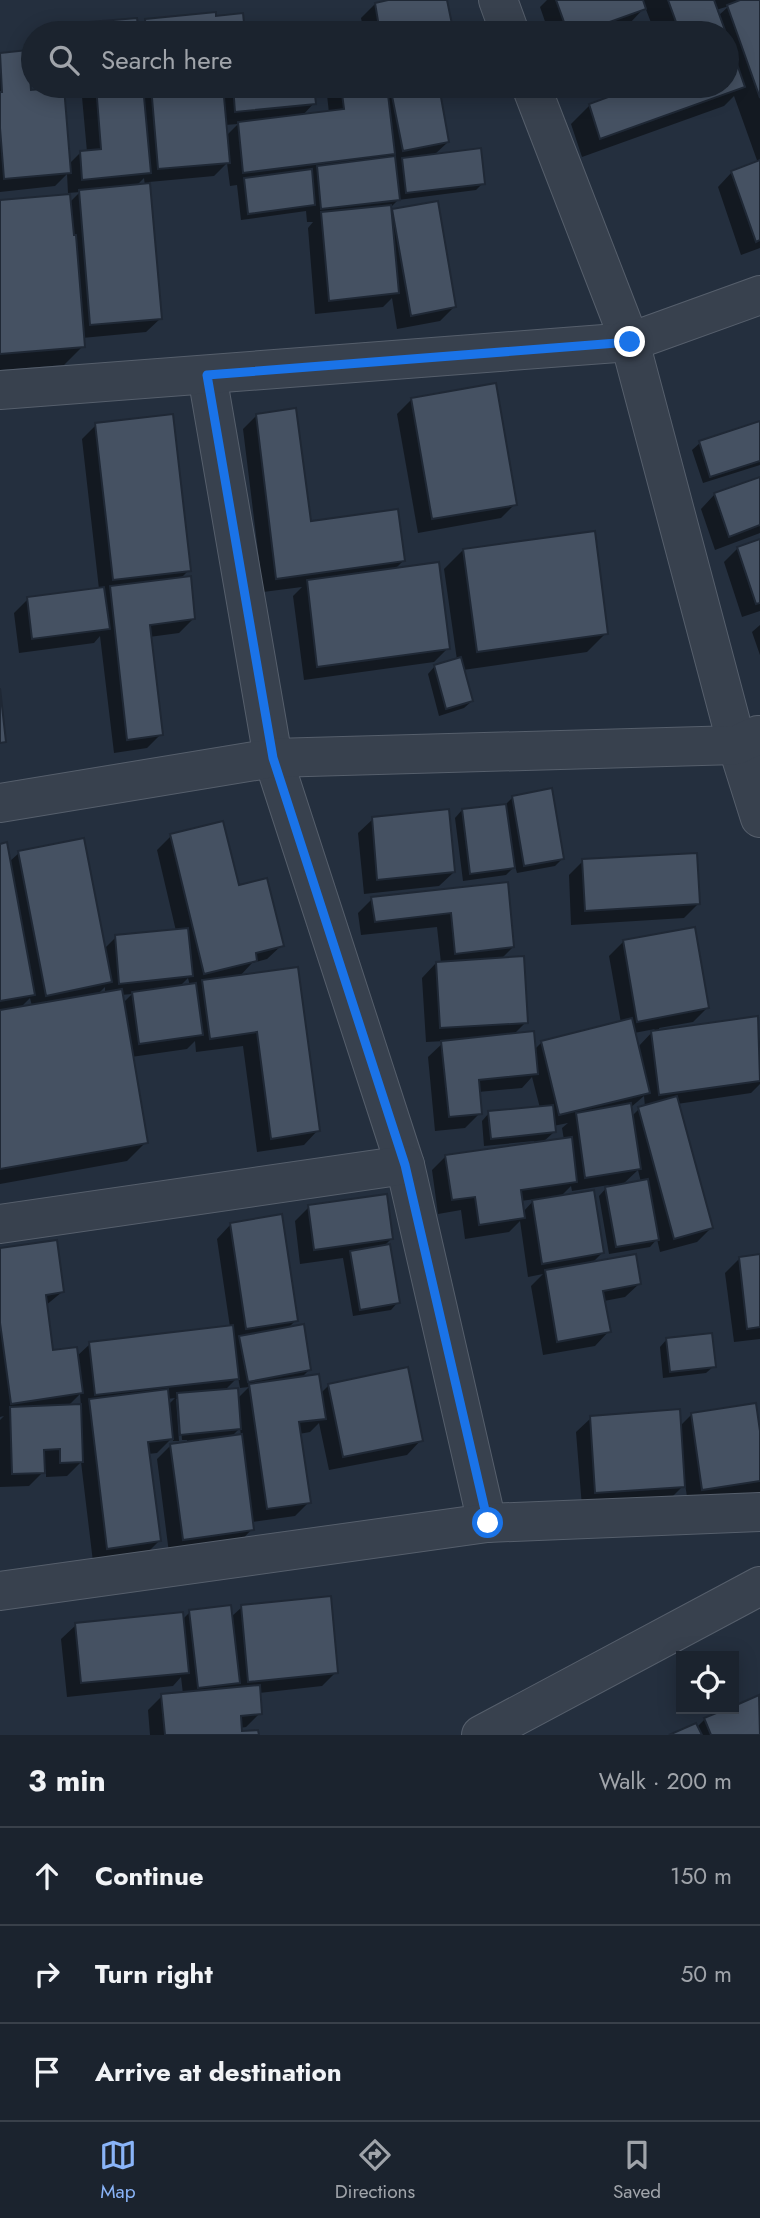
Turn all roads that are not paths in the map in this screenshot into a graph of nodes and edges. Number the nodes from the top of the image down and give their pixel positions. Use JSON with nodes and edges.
{"nodes":[{"id":1,"x":498,"y":0,"type":"edge"},
{"id":2,"x":506,"y":21,"type":"edge"},
{"id":3,"x":536,"y":98,"type":"edge"},
{"id":4,"x":760,"y":295,"type":"edge"},
{"id":5,"x":630,"y":342,"type":"junction"},
{"id":6,"x":207,"y":375,"type":"junction"},
{"id":7,"x":0,"y":390,"type":"edge"},
{"id":8,"x":748,"y":740,"type":"edge"},
{"id":9,"x":273,"y":758,"type":"junction"},
{"id":10,"x":0,"y":803,"type":"edge"},
{"id":11,"x":760,"y":818,"type":"edge"},
{"id":12,"x":405,"y":1165,"type":"junction"},
{"id":13,"x":0,"y":1224,"type":"edge"},
{"id":14,"x":760,"y":1512,"type":"edge"},
{"id":15,"x":488,"y":1523,"type":"junction"},
{"id":16,"x":760,"y":1586,"type":"edge"},
{"id":17,"x":0,"y":1591,"type":"edge"},
{"id":18,"x":481,"y":1735,"type":"edge"}],
"edges":[{"from":1,"to":2,"type":"street"},
{"from":3,"to":5,"type":"street"},
{"from":4,"to":5,"type":"street"},
{"from":5,"to":6,"type":"street"},
{"from":5,"to":8,"type":"street"},
{"from":6,"to":7,"type":"street"},
{"from":6,"to":9,"type":"street"},
{"from":8,"to":9,"type":"street"},
{"from":8,"to":11,"type":"street"},
{"from":9,"to":10,"type":"street"},
{"from":9,"to":12,"type":"street"},
{"from":12,"to":13,"type":"street"},
{"from":12,"to":15,"type":"street"},
{"from":14,"to":15,"type":"street"},
{"from":15,"to":17,"type":"street"},
{"from":16,"to":18,"type":"street"}]}
